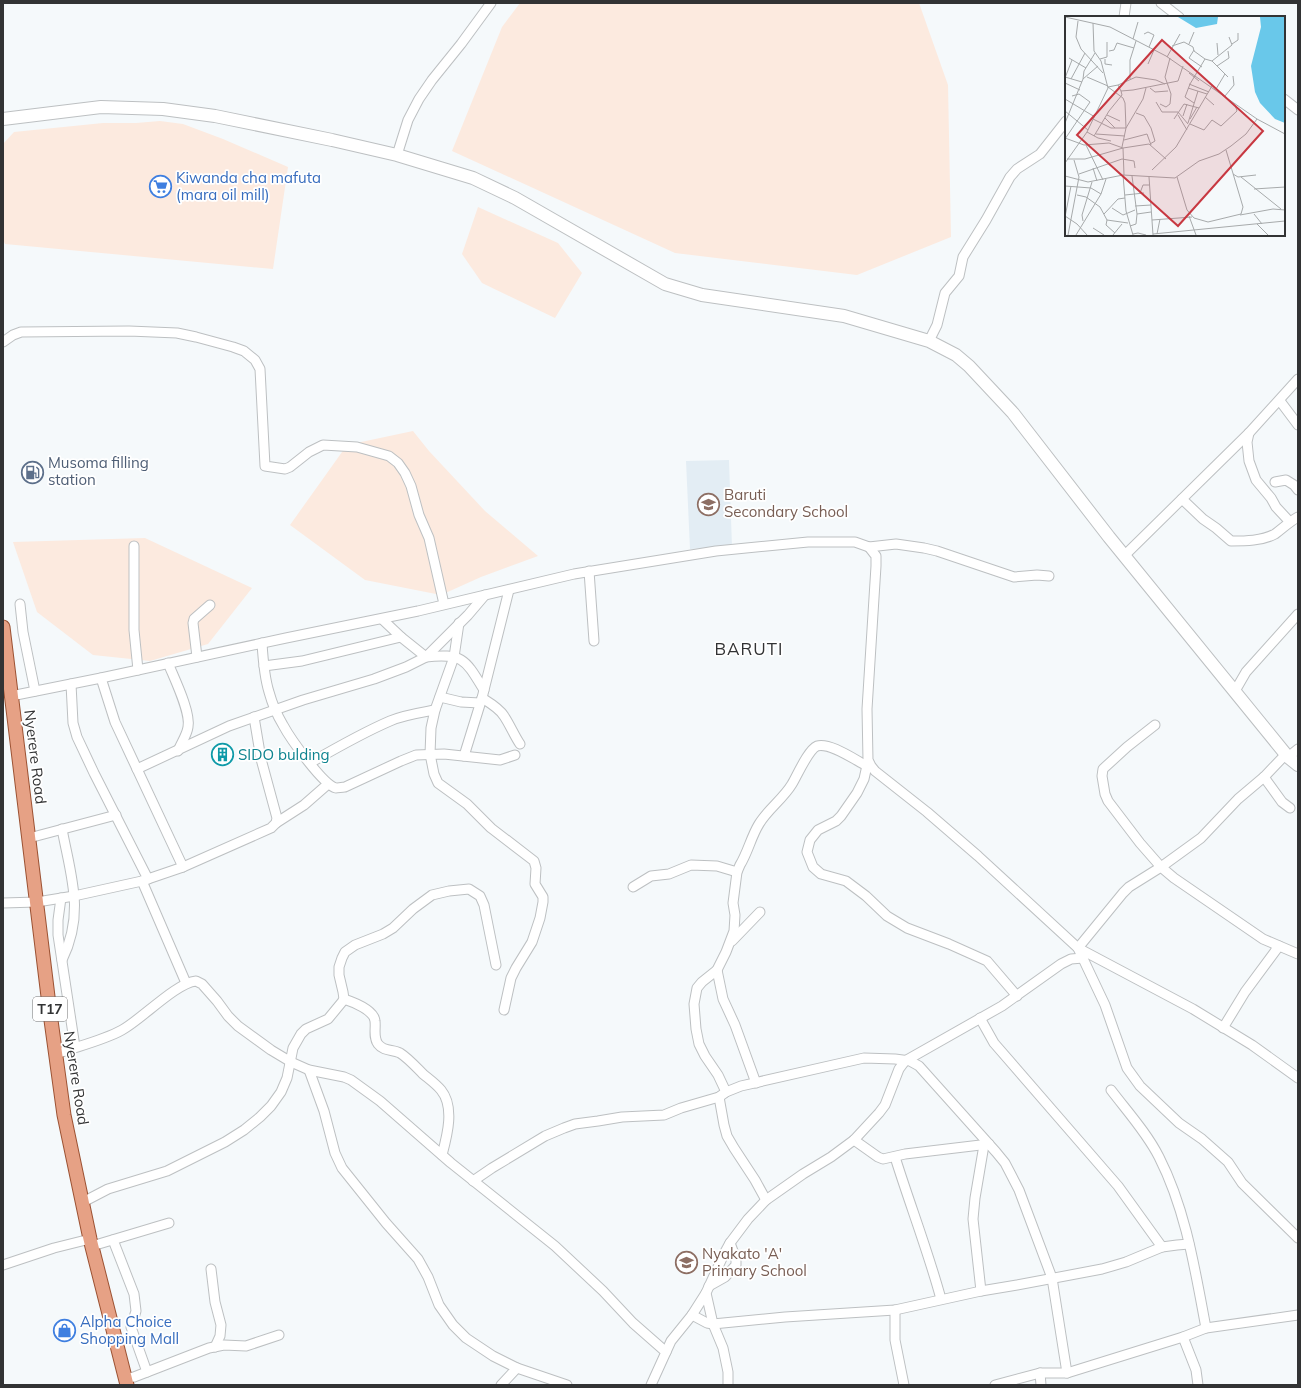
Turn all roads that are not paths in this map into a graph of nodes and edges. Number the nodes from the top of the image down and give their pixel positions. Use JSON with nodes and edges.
{"nodes":[{"id":1,"x":491,"y":3,"type":"edge"},
{"id":2,"x":1126,"y":3,"type":"edge"},
{"id":3,"x":1161,"y":3,"type":"edge"},
{"id":4,"x":1124,"y":16,"type":"edge"},
{"id":5,"x":1178,"y":16,"type":"edge"},
{"id":6,"x":1285,"y":99,"type":"edge"},
{"id":7,"x":1298,"y":110,"type":"edge"},
{"id":8,"x":3,"y":119,"type":"edge"},
{"id":9,"x":1065,"y":122,"type":"edge"},
{"id":10,"x":397,"y":155,"type":"junction"},
{"id":11,"x":929,"y":341,"type":"junction"},
{"id":12,"x":3,"y":342,"type":"edge"},
{"id":13,"x":1298,"y":380,"type":"edge"},
{"id":14,"x":1280,"y":400,"type":"junction"},
{"id":15,"x":1298,"y":426,"type":"edge"},
{"id":16,"x":1248,"y":433,"type":"junction"},
{"id":17,"x":1275,"y":482,"type":"dead end"},
{"id":18,"x":1298,"y":490,"type":"edge"},
{"id":19,"x":1182,"y":499,"type":"junction"},
{"id":20,"x":1294,"y":519,"type":"edge"},
{"id":21,"x":134,"y":546,"type":"dead end"},
{"id":22,"x":869,"y":547,"type":"junction"},
{"id":23,"x":1125,"y":555,"type":"junction"},
{"id":24,"x":589,"y":571,"type":"junction"},
{"id":25,"x":1049,"y":576,"type":"dead end"},
{"id":26,"x":509,"y":590,"type":"junction"},
{"id":27,"x":485,"y":595,"type":"junction"},
{"id":28,"x":20,"y":604,"type":"dead end"},
{"id":29,"x":444,"y":604,"type":"junction"},
{"id":30,"x":210,"y":605,"type":"dead end"},
{"id":31,"x":1298,"y":614,"type":"edge"},
{"id":32,"x":382,"y":619,"type":"junction"},
{"id":33,"x":459,"y":623,"type":"junction"},
{"id":34,"x":3,"y":627,"type":"edge"},
{"id":35,"x":401,"y":637,"type":"junction"},
{"id":36,"x":594,"y":640,"type":"dead end"},
{"id":37,"x":262,"y":643,"type":"junction"},
{"id":38,"x":4,"y":646,"type":"edge"},
{"id":39,"x":197,"y":657,"type":"junction"},
{"id":40,"x":426,"y":657,"type":"junction"},
{"id":41,"x":454,"y":657,"type":"junction"},
{"id":42,"x":168,"y":663,"type":"junction"},
{"id":43,"x":264,"y":666,"type":"junction"},
{"id":44,"x":138,"y":670,"type":"junction"},
{"id":45,"x":102,"y":678,"type":"junction"},
{"id":46,"x":71,"y":684,"type":"junction"},
{"id":47,"x":35,"y":691,"type":"junction"},
{"id":48,"x":1235,"y":691,"type":"junction"},
{"id":49,"x":11,"y":696,"type":"junction"},
{"id":50,"x":440,"y":697,"type":"junction"},
{"id":51,"x":482,"y":697,"type":"junction"},
{"id":52,"x":275,"y":710,"type":"junction"},
{"id":53,"x":435,"y":710,"type":"junction"},
{"id":54,"x":254,"y":717,"type":"junction"},
{"id":55,"x":1155,"y":725,"type":"dead end"},
{"id":56,"x":520,"y":744,"type":"dead end"},
{"id":57,"x":1298,"y":749,"type":"edge"},
{"id":58,"x":178,"y":750,"type":"junction"},
{"id":59,"x":430,"y":754,"type":"junction"},
{"id":60,"x":515,"y":755,"type":"dead end"},
{"id":61,"x":464,"y":756,"type":"junction"},
{"id":62,"x":1286,"y":756,"type":"junction"},
{"id":63,"x":310,"y":763,"type":"junction"},
{"id":64,"x":868,"y":763,"type":"junction"},
{"id":65,"x":1298,"y":765,"type":"edge"},
{"id":66,"x":137,"y":770,"type":"junction"},
{"id":67,"x":1264,"y":778,"type":"junction"},
{"id":68,"x":328,"y":784,"type":"junction"},
{"id":69,"x":1290,"y":808,"type":"dead end"},
{"id":70,"x":116,"y":815,"type":"junction"},
{"id":71,"x":276,"y":823,"type":"junction"},
{"id":72,"x":62,"y":829,"type":"junction"},
{"id":73,"x":29,"y":838,"type":"junction"},
{"id":74,"x":183,"y":867,"type":"junction"},
{"id":75,"x":1161,"y":867,"type":"junction"},
{"id":76,"x":737,"y":872,"type":"junction"},
{"id":77,"x":145,"y":880,"type":"junction"},
{"id":78,"x":633,"y":888,"type":"dead end"},
{"id":79,"x":74,"y":896,"type":"junction"},
{"id":80,"x":61,"y":898,"type":"junction"},
{"id":81,"x":37,"y":902,"type":"junction"},
{"id":82,"x":3,"y":903,"type":"edge"},
{"id":83,"x":760,"y":912,"type":"dead end"},
{"id":84,"x":731,"y":942,"type":"junction"},
{"id":85,"x":1279,"y":946,"type":"junction"},
{"id":86,"x":1078,"y":948,"type":"junction"},
{"id":87,"x":1298,"y":954,"type":"edge"},
{"id":88,"x":1083,"y":958,"type":"junction"},
{"id":89,"x":62,"y":960,"type":"junction"},
{"id":90,"x":496,"y":965,"type":"dead end"},
{"id":91,"x":717,"y":970,"type":"junction"},
{"id":92,"x":186,"y":983,"type":"junction"},
{"id":93,"x":1017,"y":996,"type":"junction"},
{"id":94,"x":344,"y":999,"type":"junction"},
{"id":95,"x":504,"y":1010,"type":"dead end"},
{"id":96,"x":980,"y":1018,"type":"junction"},
{"id":97,"x":1224,"y":1028,"type":"junction"},
{"id":98,"x":75,"y":1047,"type":"junction"},
{"id":99,"x":56,"y":1054,"type":"junction"},
{"id":100,"x":905,"y":1060,"type":"junction"},
{"id":101,"x":291,"y":1062,"type":"junction"},
{"id":102,"x":309,"y":1070,"type":"junction"},
{"id":103,"x":1298,"y":1078,"type":"edge"},
{"id":104,"x":756,"y":1083,"type":"junction"},
{"id":105,"x":1111,"y":1090,"type":"dead end"},
{"id":106,"x":723,"y":1094,"type":"junction"},
{"id":107,"x":854,"y":1140,"type":"junction"},
{"id":108,"x":987,"y":1144,"type":"junction"},
{"id":109,"x":442,"y":1155,"type":"junction"},
{"id":110,"x":895,"y":1157,"type":"junction"},
{"id":111,"x":473,"y":1181,"type":"junction"},
{"id":112,"x":766,"y":1200,"type":"junction"},
{"id":113,"x":83,"y":1202,"type":"junction"},
{"id":114,"x":169,"y":1224,"type":"dead end"},
{"id":115,"x":1298,"y":1238,"type":"edge"},
{"id":116,"x":113,"y":1240,"type":"junction"},
{"id":117,"x":91,"y":1242,"type":"junction"},
{"id":118,"x":730,"y":1243,"type":"junction"},
{"id":119,"x":1189,"y":1244,"type":"junction"},
{"id":120,"x":1162,"y":1247,"type":"junction"},
{"id":121,"x":3,"y":1265,"type":"edge"},
{"id":122,"x":211,"y":1269,"type":"dead end"},
{"id":123,"x":1052,"y":1278,"type":"junction"},
{"id":124,"x":708,"y":1290,"type":"junction"},
{"id":125,"x":981,"y":1291,"type":"junction"},
{"id":126,"x":941,"y":1299,"type":"junction"},
{"id":127,"x":895,"y":1310,"type":"junction"},
{"id":128,"x":692,"y":1315,"type":"junction"},
{"id":129,"x":1298,"y":1315,"type":"edge"},
{"id":130,"x":713,"y":1324,"type":"junction"},
{"id":131,"x":1206,"y":1328,"type":"junction"},
{"id":132,"x":279,"y":1335,"type":"dead end"},
{"id":133,"x":1183,"y":1337,"type":"junction"},
{"id":134,"x":215,"y":1347,"type":"junction"},
{"id":135,"x":666,"y":1352,"type":"junction"},
{"id":136,"x":517,"y":1368,"type":"junction"},
{"id":137,"x":147,"y":1372,"type":"junction"},
{"id":138,"x":1040,"y":1372,"type":"junction"},
{"id":139,"x":1067,"y":1373,"type":"junction"},
{"id":140,"x":126,"y":1382,"type":"edge"},
{"id":141,"x":501,"y":1385,"type":"edge"},
{"id":142,"x":567,"y":1385,"type":"edge"},
{"id":143,"x":651,"y":1385,"type":"edge"},
{"id":144,"x":728,"y":1385,"type":"edge"},
{"id":145,"x":904,"y":1385,"type":"edge"},
{"id":146,"x":995,"y":1385,"type":"edge"},
{"id":147,"x":1041,"y":1385,"type":"edge"},
{"id":148,"x":1198,"y":1385,"type":"edge"}],
"edges":[{"from":1,"to":10,"type":"street"},
{"from":2,"to":4,"type":"street"},
{"from":3,"to":5,"type":"street"},
{"from":6,"to":7,"type":"street"},
{"from":8,"to":10,"type":"street"},
{"from":9,"to":11,"type":"street"},
{"from":10,"to":11,"type":"street"},
{"from":11,"to":23,"type":"street"},
{"from":12,"to":29,"type":"street"},
{"from":13,"to":14,"type":"street"},
{"from":14,"to":15,"type":"street"},
{"from":14,"to":16,"type":"street"},
{"from":16,"to":19,"type":"street"},
{"from":16,"to":20,"type":"street"},
{"from":17,"to":18,"type":"street"},
{"from":19,"to":20,"type":"street"},
{"from":19,"to":23,"type":"street"},
{"from":21,"to":44,"type":"street"},
{"from":22,"to":24,"type":"street"},
{"from":22,"to":25,"type":"street"},
{"from":22,"to":64,"type":"street"},
{"from":23,"to":48,"type":"street"},
{"from":24,"to":26,"type":"street"},
{"from":24,"to":36,"type":"street"},
{"from":26,"to":27,"type":"street"},
{"from":26,"to":51,"type":"street"},
{"from":27,"to":29,"type":"street"},
{"from":27,"to":33,"type":"street"},
{"from":28,"to":47,"type":"street"},
{"from":29,"to":32,"type":"street"},
{"from":30,"to":39,"type":"street"},
{"from":31,"to":48,"type":"street"},
{"from":32,"to":35,"type":"street"},
{"from":32,"to":37,"type":"street"},
{"from":33,"to":40,"type":"street"},
{"from":33,"to":41,"type":"street"},
{"from":34,"to":38,"type":"main road","name":"Nyerere Road","number":"T17"},
{"from":35,"to":40,"type":"street"},
{"from":35,"to":43,"type":"street"},
{"from":37,"to":39,"type":"street"},
{"from":37,"to":43,"type":"street"},
{"from":38,"to":49,"type":"main road","name":"Nyerere Road","number":"T17"},
{"from":39,"to":42,"type":"street"},
{"from":40,"to":41,"type":"street"},
{"from":40,"to":52,"type":"street"},
{"from":41,"to":50,"type":"street"},
{"from":41,"to":51,"type":"street"},
{"from":42,"to":44,"type":"street"},
{"from":42,"to":58,"type":"street"},
{"from":43,"to":52,"type":"street"},
{"from":44,"to":45,"type":"street"},
{"from":45,"to":46,"type":"street"},
{"from":45,"to":66,"type":"street"},
{"from":46,"to":47,"type":"street"},
{"from":46,"to":70,"type":"street"},
{"from":47,"to":49,"type":"street"},
{"from":48,"to":62,"type":"street"},
{"from":49,"to":73,"type":"main road","name":"Nyerere Road","number":"T17"},
{"from":50,"to":51,"type":"street"},
{"from":50,"to":53,"type":"street"},
{"from":51,"to":56,"type":"street"},
{"from":51,"to":61,"type":"street"},
{"from":52,"to":54,"type":"street"},
{"from":52,"to":63,"type":"street"},
{"from":53,"to":59,"type":"street"},
{"from":53,"to":63,"type":"street"},
{"from":54,"to":58,"type":"street"},
{"from":54,"to":71,"type":"street"},
{"from":55,"to":75,"type":"street"},
{"from":57,"to":62,"type":"street"},
{"from":58,"to":66,"type":"street"},
{"from":59,"to":61,"type":"street"},
{"from":59,"to":68,"type":"street"},
{"from":59,"to":95,"type":"street"},
{"from":60,"to":61,"type":"street"},
{"from":62,"to":65,"type":"street"},
{"from":62,"to":67,"type":"street"},
{"from":63,"to":68,"type":"street"},
{"from":64,"to":76,"type":"street"},
{"from":64,"to":86,"type":"street"},
{"from":64,"to":93,"type":"street"},
{"from":66,"to":74,"type":"street"},
{"from":67,"to":69,"type":"street"},
{"from":67,"to":75,"type":"street"},
{"from":68,"to":71,"type":"street"},
{"from":70,"to":72,"type":"street"},
{"from":70,"to":77,"type":"street"},
{"from":71,"to":74,"type":"street"},
{"from":72,"to":73,"type":"street"},
{"from":72,"to":79,"type":"street"},
{"from":73,"to":81,"type":"main road","name":"Nyerere Road","number":"T17"},
{"from":74,"to":77,"type":"street"},
{"from":75,"to":85,"type":"street"},
{"from":75,"to":86,"type":"street"},
{"from":76,"to":78,"type":"street"},
{"from":76,"to":84,"type":"street"},
{"from":77,"to":79,"type":"street"},
{"from":77,"to":92,"type":"street"},
{"from":79,"to":80,"type":"street"},
{"from":79,"to":89,"type":"street"},
{"from":80,"to":81,"type":"street"},
{"from":80,"to":89,"type":"street"},
{"from":81,"to":82,"type":"street"},
{"from":81,"to":99,"type":"main road","name":"Nyerere Road","number":"T17"},
{"from":83,"to":84,"type":"street"},
{"from":84,"to":91,"type":"street"},
{"from":85,"to":87,"type":"street"},
{"from":85,"to":97,"type":"street"},
{"from":86,"to":88,"type":"street"},
{"from":86,"to":97,"type":"street"},
{"from":88,"to":93,"type":"street"},
{"from":88,"to":115,"type":"street"},
{"from":89,"to":98,"type":"street"},
{"from":90,"to":94,"type":"street"},
{"from":91,"to":104,"type":"street"},
{"from":91,"to":106,"type":"street"},
{"from":92,"to":98,"type":"street"},
{"from":92,"to":101,"type":"street"},
{"from":93,"to":96,"type":"street"},
{"from":94,"to":101,"type":"street"},
{"from":94,"to":109,"type":"street"},
{"from":96,"to":100,"type":"street"},
{"from":96,"to":120,"type":"street"},
{"from":97,"to":103,"type":"street"},
{"from":98,"to":99,"type":"street"},
{"from":99,"to":113,"type":"main road","name":"Nyerere Road","number":"T17"},
{"from":100,"to":104,"type":"street"},
{"from":100,"to":107,"type":"street"},
{"from":100,"to":108,"type":"street"},
{"from":101,"to":102,"type":"street"},
{"from":101,"to":113,"type":"street"},
{"from":102,"to":109,"type":"street"},
{"from":102,"to":136,"type":"street"},
{"from":104,"to":106,"type":"street"},
{"from":105,"to":119,"type":"street"},
{"from":106,"to":111,"type":"street"},
{"from":106,"to":112,"type":"street"},
{"from":107,"to":110,"type":"street"},
{"from":107,"to":112,"type":"street"},
{"from":108,"to":110,"type":"street"},
{"from":108,"to":123,"type":"street"},
{"from":108,"to":125,"type":"street"},
{"from":109,"to":111,"type":"street"},
{"from":110,"to":126,"type":"street"},
{"from":111,"to":135,"type":"street"},
{"from":112,"to":118,"type":"street"},
{"from":113,"to":117,"type":"main road","name":"Nyerere Road","number":"T17"},
{"from":114,"to":116,"type":"street"},
{"from":116,"to":117,"type":"street"},
{"from":116,"to":137,"type":"street"},
{"from":117,"to":121,"type":"street"},
{"from":117,"to":140,"type":"main road","name":"Nyerere Road","number":"T17"},
{"from":118,"to":124,"type":"street"},
{"from":118,"to":124,"type":"street"},
{"from":119,"to":120,"type":"street"},
{"from":119,"to":131,"type":"street"},
{"from":120,"to":123,"type":"street"},
{"from":122,"to":134,"type":"street"},
{"from":123,"to":125,"type":"street"},
{"from":123,"to":139,"type":"street"},
{"from":124,"to":128,"type":"street"},
{"from":124,"to":130,"type":"street"},
{"from":125,"to":126,"type":"street"},
{"from":126,"to":127,"type":"street"},
{"from":127,"to":130,"type":"street"},
{"from":127,"to":145,"type":"street"},
{"from":128,"to":130,"type":"street"},
{"from":128,"to":135,"type":"street"},
{"from":129,"to":131,"type":"street"},
{"from":130,"to":144,"type":"street"},
{"from":131,"to":133,"type":"street"},
{"from":132,"to":134,"type":"street"},
{"from":133,"to":139,"type":"street"},
{"from":133,"to":148,"type":"street"},
{"from":134,"to":137,"type":"street"},
{"from":135,"to":143,"type":"street"},
{"from":136,"to":141,"type":"street"},
{"from":136,"to":142,"type":"street"},
{"from":137,"to":140,"type":"street"},
{"from":138,"to":139,"type":"street"},
{"from":138,"to":146,"type":"street"},
{"from":138,"to":147,"type":"street"}]}
